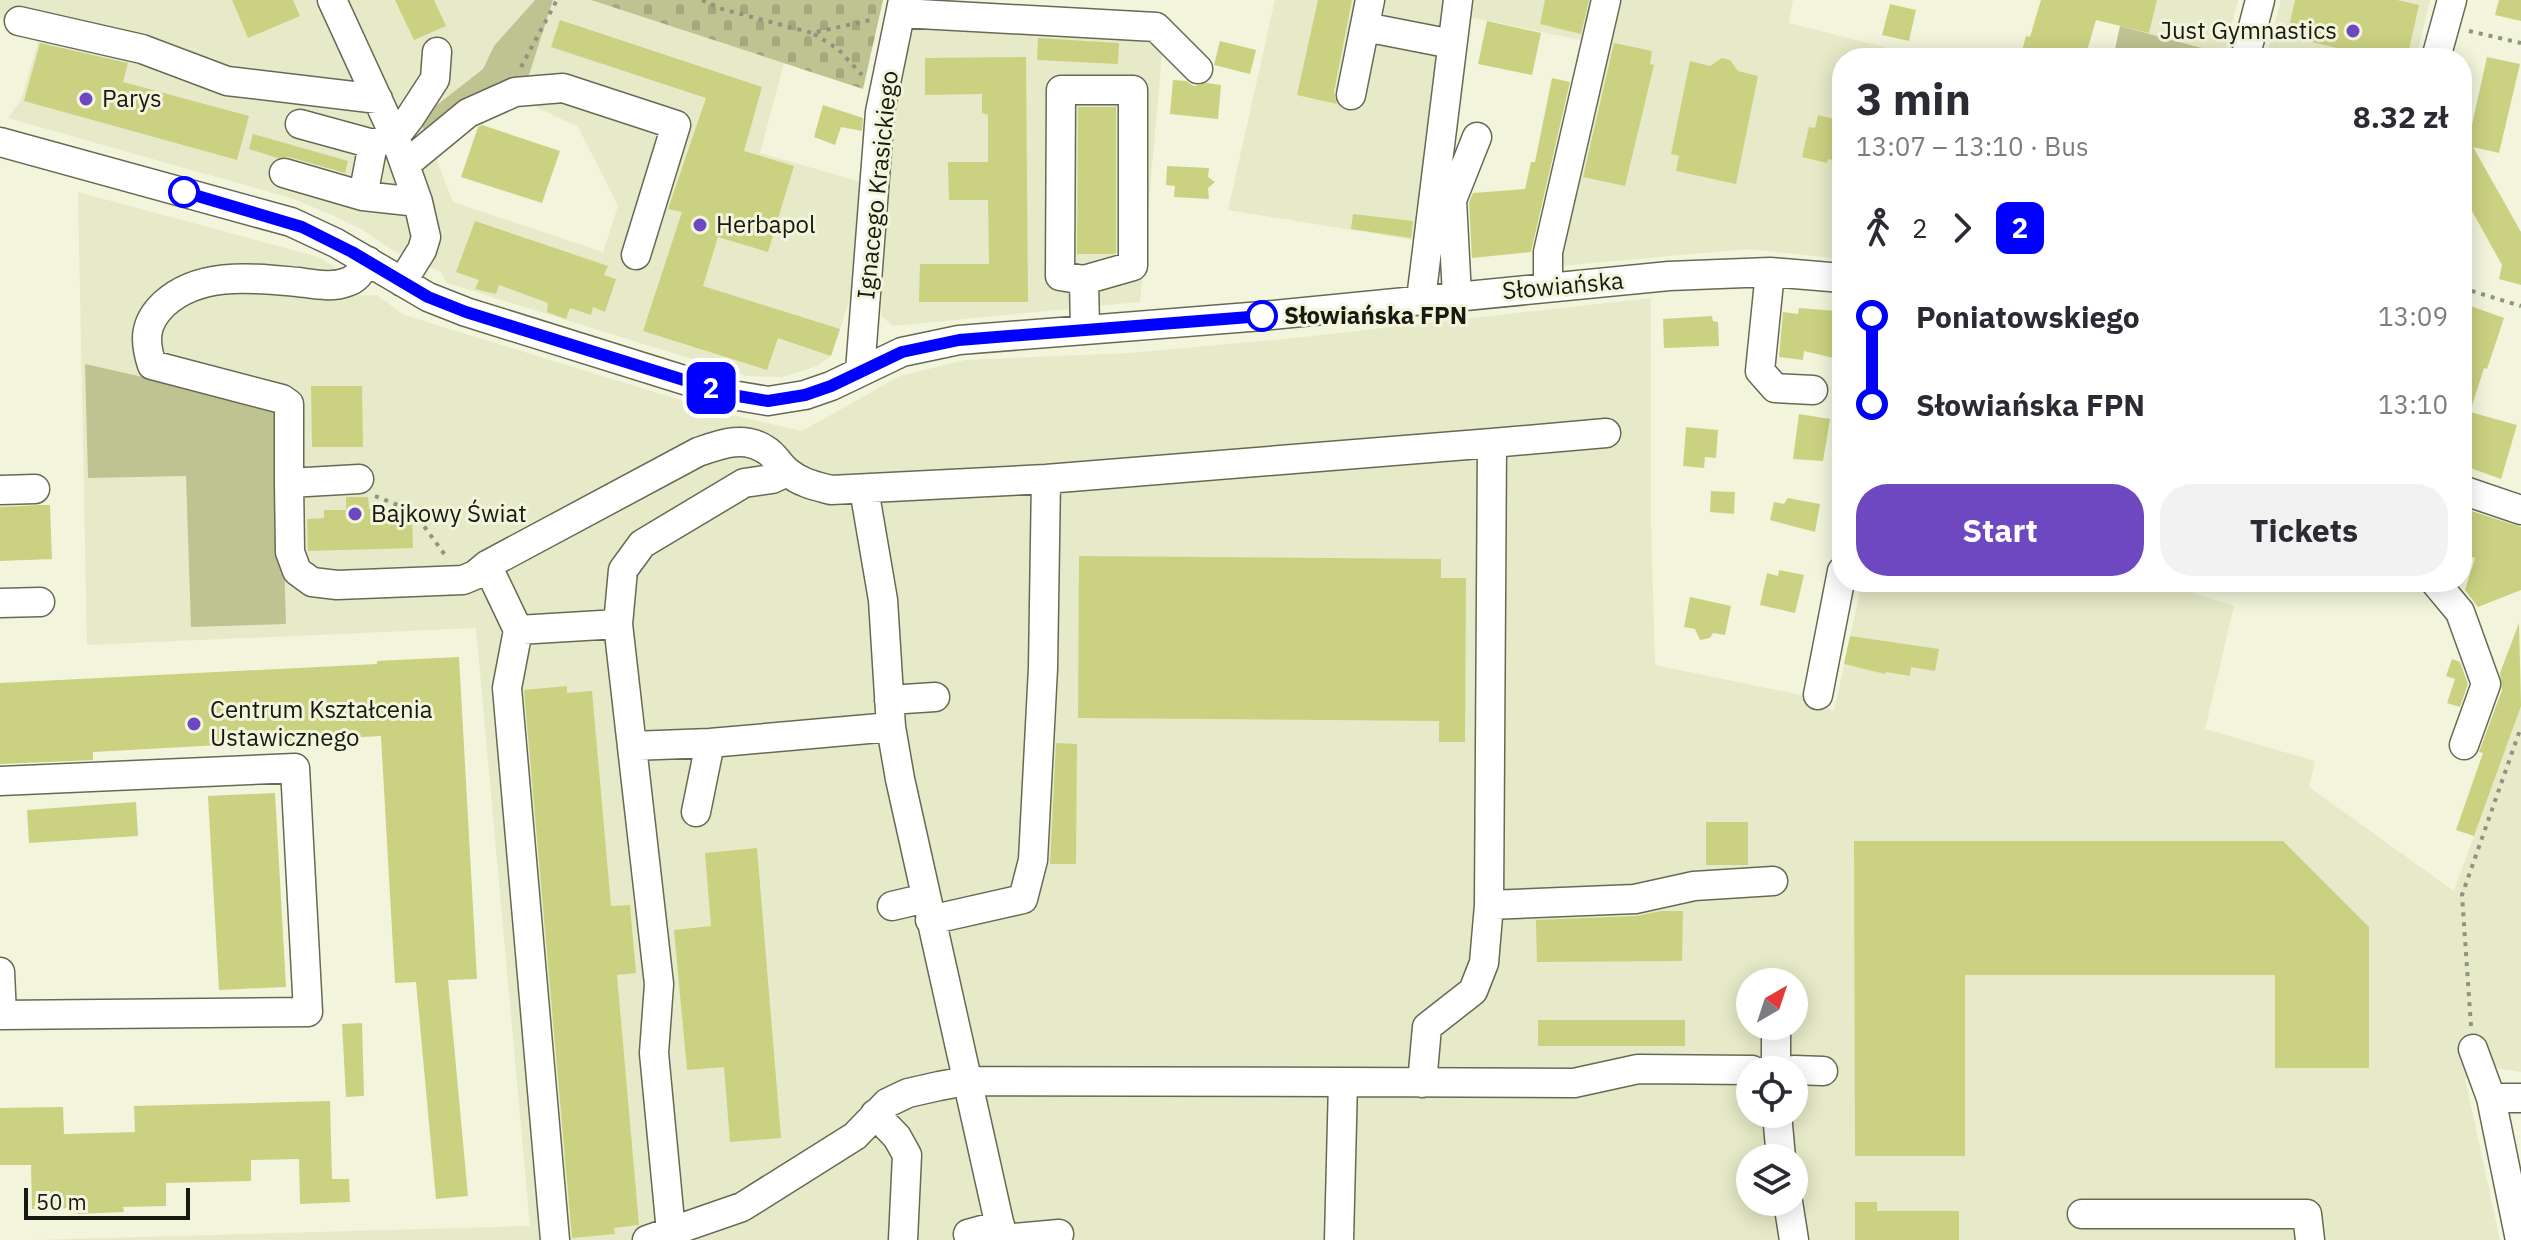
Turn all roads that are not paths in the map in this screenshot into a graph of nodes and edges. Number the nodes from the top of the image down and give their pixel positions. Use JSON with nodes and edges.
{"nodes":[{"id":1,"x":332,"y":0,"type":"edge"},
{"id":2,"x":1458,"y":0,"type":"edge"},
{"id":3,"x":1606,"y":0,"type":"edge"},
{"id":4,"x":2260,"y":0,"type":"edge"},
{"id":5,"x":902,"y":6,"type":"edge"},
{"id":6,"x":1368,"y":13,"type":"edge"},
{"id":7,"x":2449,"y":13,"type":"edge"},
{"id":8,"x":19,"y":21,"type":"dead end"},
{"id":9,"x":1452,"y":44,"type":"junction"},
{"id":10,"x":2248,"y":48,"type":"edge"},
{"id":11,"x":2439,"y":48,"type":"edge"},
{"id":12,"x":437,"y":52,"type":"dead end"},
{"id":13,"x":1198,"y":69,"type":"dead end"},
{"id":14,"x":1351,"y":95,"type":"dead end"},
{"id":15,"x":378,"y":99,"type":"junction"},
{"id":16,"x":300,"y":124,"type":"dead end"},
{"id":17,"x":1477,"y":137,"type":"dead end"},
{"id":18,"x":384,"y":140,"type":"junction"},
{"id":19,"x":0,"y":142,"type":"edge"},
{"id":20,"x":406,"y":164,"type":"junction"},
{"id":21,"x":284,"y":173,"type":"dead end"},
{"id":22,"x":363,"y":196,"type":"junction"},
{"id":23,"x":418,"y":202,"type":"junction"},
{"id":24,"x":636,"y":255,"type":"dead end"},
{"id":25,"x":368,"y":261,"type":"junction"},
{"id":26,"x":1770,"y":272,"type":"junction"},
{"id":27,"x":1832,"y":277,"type":"edge"},
{"id":28,"x":1084,"y":280,"type":"junction"},
{"id":29,"x":402,"y":282,"type":"junction"},
{"id":30,"x":1548,"y":287,"type":"junction"},
{"id":31,"x":1457,"y":296,"type":"junction"},
{"id":32,"x":1421,"y":299,"type":"junction"},
{"id":33,"x":1085,"y":329,"type":"junction"},
{"id":34,"x":860,"y":371,"type":"junction"},
{"id":35,"x":1813,"y":390,"type":"dead end"},
{"id":36,"x":1606,"y":433,"type":"dead end"},
{"id":37,"x":1492,"y":443,"type":"junction"},
{"id":38,"x":787,"y":472,"type":"junction"},
{"id":39,"x":359,"y":479,"type":"road end"},
{"id":40,"x":1046,"y":479,"type":"junction"},
{"id":41,"x":289,"y":483,"type":"junction"},
{"id":42,"x":35,"y":489,"type":"dead end"},
{"id":43,"x":864,"y":489,"type":"junction"},
{"id":44,"x":0,"y":490,"type":"edge"},
{"id":45,"x":2472,"y":493,"type":"edge"},
{"id":46,"x":2521,"y":510,"type":"edge"},
{"id":47,"x":487,"y":565,"type":"junction"},
{"id":48,"x":1838,"y":592,"type":"edge"},
{"id":49,"x":2443,"y":592,"type":"edge"},
{"id":50,"x":40,"y":602,"type":"dead end"},
{"id":51,"x":0,"y":603,"type":"edge"},
{"id":52,"x":618,"y":624,"type":"junction"},
{"id":53,"x":518,"y":630,"type":"junction"},
{"id":54,"x":1818,"y":695,"type":"dead end"},
{"id":55,"x":935,"y":697,"type":"dead end"},
{"id":56,"x":890,"y":714,"type":"junction"},
{"id":57,"x":710,"y":743,"type":"junction"},
{"id":58,"x":2464,"y":745,"type":"dead end"},
{"id":59,"x":632,"y":746,"type":"junction"},
{"id":60,"x":0,"y":781,"type":"edge"},
{"id":61,"x":696,"y":812,"type":"dead end"},
{"id":62,"x":1773,"y":881,"type":"dead end"},
{"id":63,"x":1489,"y":905,"type":"junction"},
{"id":64,"x":892,"y":906,"type":"dead end"},
{"id":65,"x":928,"y":909,"type":"junction"},
{"id":66,"x":0,"y":972,"type":"edge"},
{"id":67,"x":1,"y":1015,"type":"edge"},
{"id":68,"x":2473,"y":1049,"type":"road end"},
{"id":69,"x":1736,"y":1070,"type":"edge"},
{"id":70,"x":1808,"y":1070,"type":"edge"},
{"id":71,"x":1823,"y":1071,"type":"dead end"},
{"id":72,"x":966,"y":1081,"type":"junction"},
{"id":73,"x":1343,"y":1082,"type":"junction"},
{"id":74,"x":1422,"y":1083,"type":"junction"},
{"id":75,"x":2491,"y":1098,"type":"junction"},
{"id":76,"x":2521,"y":1098,"type":"edge"},
{"id":77,"x":875,"y":1114,"type":"junction"},
{"id":78,"x":2082,"y":1214,"type":"dead end"},
{"id":79,"x":1790,"y":1216,"type":"edge"},
{"id":80,"x":968,"y":1234,"type":"dead end"},
{"id":81,"x":1059,"y":1234,"type":"dead end"},
{"id":82,"x":1002,"y":1235,"type":"edge"},
{"id":83,"x":659,"y":1236,"type":"edge"},
{"id":84,"x":555,"y":1240,"type":"edge"},
{"id":85,"x":903,"y":1240,"type":"edge"},
{"id":86,"x":1339,"y":1240,"type":"edge"},
{"id":87,"x":1794,"y":1240,"type":"edge"},
{"id":88,"x":2310,"y":1240,"type":"edge"},
{"id":89,"x":2520,"y":1240,"type":"edge"}],
"edges":[{"from":1,"to":15,"type":"street"},
{"from":2,"to":9,"type":"street"},
{"from":3,"to":30,"type":"street"},
{"from":4,"to":10,"type":"street"},
{"from":5,"to":13,"type":"street"},
{"from":5,"to":34,"type":"street","name":"Ignacego Krasickiego"},
{"from":6,"to":9,"type":"street"},
{"from":6,"to":14,"type":"street"},
{"from":7,"to":11,"type":"street"},
{"from":8,"to":15,"type":"street"},
{"from":9,"to":32,"type":"street"},
{"from":12,"to":18,"type":"street"},
{"from":15,"to":18,"type":"street"},
{"from":16,"to":18,"type":"street"},
{"from":17,"to":31,"type":"street"},
{"from":18,"to":20,"type":"street"},
{"from":18,"to":22,"type":"street"},
{"from":19,"to":25,"type":"street","name":"Słowiańska"},
{"from":20,"to":23,"type":"street"},
{"from":20,"to":24,"type":"street"},
{"from":21,"to":22,"type":"street"},
{"from":22,"to":23,"type":"street"},
{"from":23,"to":29,"type":"street"},
{"from":25,"to":29,"type":"street","name":"Słowiańska"},
{"from":25,"to":41,"type":"street"},
{"from":26,"to":27,"type":"street","name":"Słowiańska"},
{"from":26,"to":30,"type":"street","name":"Słowiańska"},
{"from":26,"to":35,"type":"street"},
{"from":28,"to":28,"type":"street"},
{"from":28,"to":33,"type":"street"},
{"from":29,"to":34,"type":"street","name":"Słowiańska"},
{"from":30,"to":31,"type":"street","name":"Słowiańska"},
{"from":31,"to":32,"type":"street","name":"Słowiańska"},
{"from":32,"to":33,"type":"street","name":"Słowiańska"},
{"from":33,"to":34,"type":"street","name":"Słowiańska"},
{"from":36,"to":37,"type":"street"},
{"from":37,"to":40,"type":"street"},
{"from":37,"to":63,"type":"street"},
{"from":38,"to":43,"type":"street"},
{"from":38,"to":47,"type":"street"},
{"from":38,"to":52,"type":"street"},
{"from":39,"to":41,"type":"street"},
{"from":40,"to":43,"type":"street"},
{"from":40,"to":65,"type":"street"},
{"from":41,"to":47,"type":"street"},
{"from":42,"to":44,"type":"street"},
{"from":43,"to":56,"type":"street"},
{"from":45,"to":46,"type":"street"},
{"from":47,"to":53,"type":"street"},
{"from":48,"to":54,"type":"street"},
{"from":49,"to":58,"type":"street"},
{"from":50,"to":51,"type":"street"},
{"from":52,"to":53,"type":"street"},
{"from":52,"to":59,"type":"street"},
{"from":53,"to":84,"type":"street"},
{"from":55,"to":56,"type":"street"},
{"from":56,"to":57,"type":"street"},
{"from":56,"to":65,"type":"street"},
{"from":57,"to":59,"type":"street"},
{"from":57,"to":61,"type":"street"},
{"from":59,"to":83,"type":"street"},
{"from":60,"to":67,"type":"street"},
{"from":62,"to":63,"type":"street"},
{"from":63,"to":74,"type":"street"},
{"from":64,"to":65,"type":"street"},
{"from":65,"to":72,"type":"street"},
{"from":66,"to":67,"type":"street"},
{"from":68,"to":75,"type":"street"},
{"from":69,"to":74,"type":"street"},
{"from":70,"to":71,"type":"street"},
{"from":72,"to":73,"type":"street"},
{"from":72,"to":77,"type":"street"},
{"from":72,"to":82,"type":"street"},
{"from":73,"to":74,"type":"street"},
{"from":73,"to":86,"type":"street"},
{"from":75,"to":76,"type":"street"},
{"from":75,"to":89,"type":"street"},
{"from":77,"to":83,"type":"street"},
{"from":77,"to":85,"type":"street"},
{"from":78,"to":88,"type":"street"},
{"from":79,"to":87,"type":"street"},
{"from":80,"to":82,"type":"street"},
{"from":81,"to":82,"type":"street"}]}
